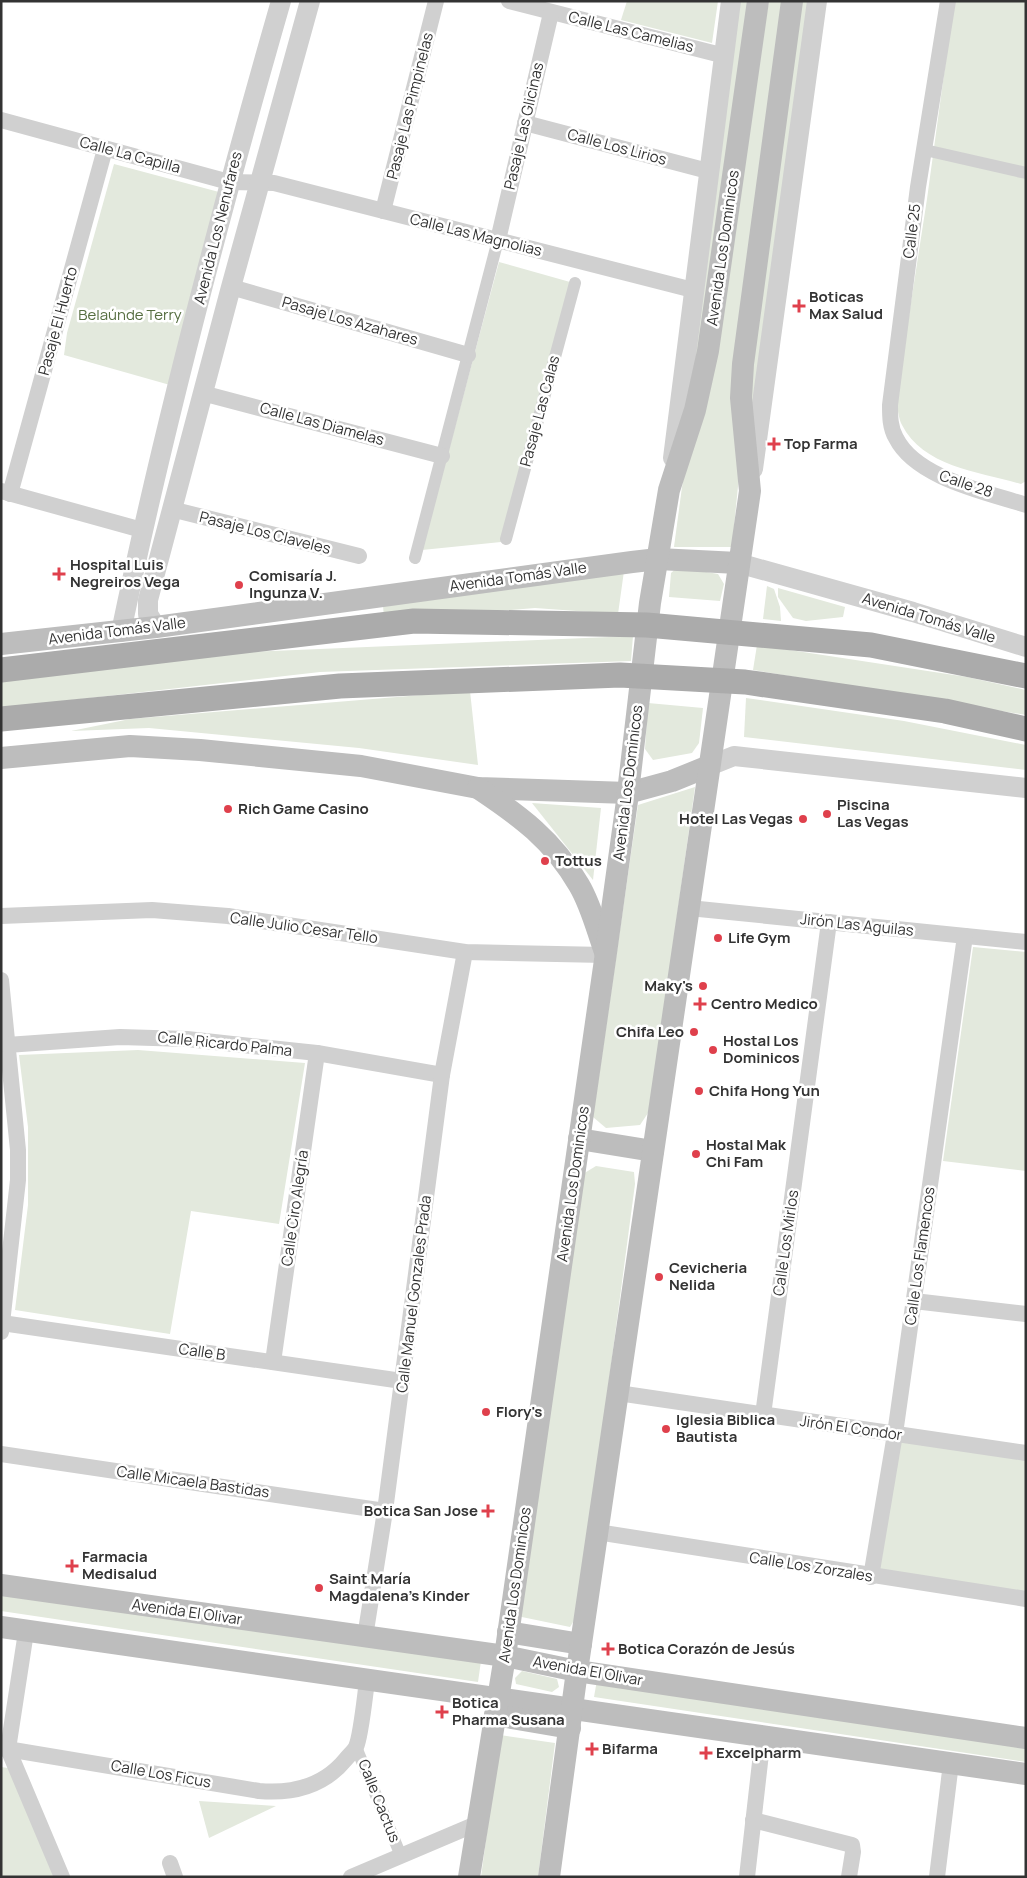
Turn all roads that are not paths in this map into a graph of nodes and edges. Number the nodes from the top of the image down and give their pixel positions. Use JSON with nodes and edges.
{"nodes":[{"id":1,"x":281,"y":1,"type":"edge"},
{"id":2,"x":310,"y":1,"type":"edge"},
{"id":3,"x":436,"y":1,"type":"edge"},
{"id":4,"x":509,"y":1,"type":"edge"},
{"id":5,"x":731,"y":1,"type":"edge"},
{"id":6,"x":758,"y":1,"type":"edge"},
{"id":7,"x":792,"y":1,"type":"edge"},
{"id":8,"x":817,"y":1,"type":"edge"},
{"id":9,"x":948,"y":1,"type":"edge"},
{"id":10,"x":551,"y":12,"type":"junction"},
{"id":11,"x":725,"y":56,"type":"junction"},
{"id":12,"x":1,"y":120,"type":"edge"},
{"id":13,"x":525,"y":122,"type":"junction"},
{"id":14,"x":105,"y":148,"type":"junction"},
{"id":15,"x":925,"y":150,"type":"junction"},
{"id":16,"x":708,"y":171,"type":"junction"},
{"id":17,"x":1026,"y":173,"type":"edge"},
{"id":18,"x":229,"y":182,"type":"junction"},
{"id":19,"x":259,"y":183,"type":"junction"},
{"id":20,"x":383,"y":211,"type":"junction"},
{"id":21,"x":498,"y":240,"type":"junction"},
{"id":22,"x":575,"y":283,"type":"dead end"},
{"id":23,"x":231,"y":287,"type":"junction"},
{"id":24,"x":693,"y":290,"type":"junction"},
{"id":25,"x":468,"y":354,"type":"junction"},
{"id":26,"x":202,"y":393,"type":"junction"},
{"id":27,"x":910,"y":455,"type":"joint"},
{"id":28,"x":442,"y":456,"type":"junction"},
{"id":29,"x":669,"y":490,"type":"junction"},
{"id":30,"x":750,"y":491,"type":"junction"},
{"id":31,"x":6,"y":493,"type":"edge"},
{"id":32,"x":1026,"y":505,"type":"edge"},
{"id":33,"x":171,"y":509,"type":"junction"},
{"id":34,"x":142,"y":530,"type":"junction"},
{"id":35,"x":506,"y":539,"type":"dead end"},
{"id":36,"x":359,"y":556,"type":"dead end"},
{"id":37,"x":415,"y":558,"type":"dead end"},
{"id":38,"x":658,"y":559,"type":"junction"},
{"id":39,"x":738,"y":564,"type":"junction"},
{"id":40,"x":647,"y":625,"type":"junction"},
{"id":41,"x":156,"y":628,"type":"junction"},
{"id":42,"x":121,"y":632,"type":"junction"},
{"id":43,"x":728,"y":633,"type":"junction"},
{"id":44,"x":1,"y":644,"type":"edge"},
{"id":45,"x":1026,"y":648,"type":"edge"},
{"id":46,"x":1,"y":670,"type":"edge"},
{"id":47,"x":641,"y":676,"type":"junction"},
{"id":48,"x":1026,"y":676,"type":"edge"},
{"id":49,"x":722,"y":680,"type":"junction"},
{"id":50,"x":1,"y":719,"type":"edge"},
{"id":51,"x":1026,"y":729,"type":"edge"},
{"id":52,"x":1,"y":758,"type":"edge"},
{"id":53,"x":709,"y":766,"type":"junction"},
{"id":54,"x":478,"y":788,"type":"junction"},
{"id":55,"x":1026,"y":788,"type":"edge"},
{"id":56,"x":628,"y":793,"type":"junction"},
{"id":57,"x":689,"y":908,"type":"junction"},
{"id":58,"x":1,"y":916,"type":"edge"},
{"id":59,"x":829,"y":922,"type":"junction"},
{"id":60,"x":966,"y":936,"type":"junction"},
{"id":61,"x":1026,"y":942,"type":"edge"},
{"id":62,"x":465,"y":952,"type":"junction"},
{"id":63,"x":606,"y":954,"type":"junction"},
{"id":64,"x":1,"y":980,"type":"edge"},
{"id":65,"x":7,"y":1045,"type":"junction"},
{"id":66,"x":317,"y":1053,"type":"junction"},
{"id":67,"x":442,"y":1075,"type":"junction"},
{"id":68,"x":579,"y":1139,"type":"junction"},
{"id":69,"x":653,"y":1151,"type":"junction"},
{"id":70,"x":3,"y":1298,"type":"edge"},
{"id":71,"x":914,"y":1301,"type":"junction"},
{"id":72,"x":1026,"y":1314,"type":"edge"},
{"id":73,"x":2,"y":1327,"type":"edge"},
{"id":74,"x":272,"y":1362,"type":"junction"},
{"id":75,"x":402,"y":1381,"type":"junction"},
{"id":76,"x":618,"y":1393,"type":"junction"},
{"id":77,"x":763,"y":1415,"type":"junction"},
{"id":78,"x":895,"y":1434,"type":"junction"},
{"id":79,"x":1026,"y":1453,"type":"edge"},
{"id":80,"x":1,"y":1454,"type":"edge"},
{"id":81,"x":386,"y":1511,"type":"junction"},
{"id":82,"x":597,"y":1532,"type":"junction"},
{"id":83,"x":871,"y":1576,"type":"junction"},
{"id":84,"x":1,"y":1585,"type":"edge"},
{"id":85,"x":1026,"y":1599,"type":"edge"},
{"id":86,"x":1,"y":1628,"type":"edge"},
{"id":87,"x":26,"y":1632,"type":"junction"},
{"id":88,"x":508,"y":1632,"type":"junction"},
{"id":89,"x":365,"y":1638,"type":"junction"},
{"id":90,"x":581,"y":1644,"type":"junction"},
{"id":91,"x":505,"y":1656,"type":"junction"},
{"id":92,"x":577,"y":1671,"type":"junction"},
{"id":93,"x":367,"y":1681,"type":"junction"},
{"id":94,"x":496,"y":1706,"type":"junction"},
{"id":95,"x":571,"y":1718,"type":"junction"},
{"id":96,"x":763,"y":1736,"type":"junction"},
{"id":97,"x":1026,"y":1738,"type":"edge"},
{"id":98,"x":356,"y":1747,"type":"junction"},
{"id":99,"x":5,"y":1749,"type":"edge"},
{"id":100,"x":951,"y":1763,"type":"junction"},
{"id":101,"x":1026,"y":1774,"type":"edge"},
{"id":102,"x":753,"y":1820,"type":"junction"},
{"id":103,"x":476,"y":1824,"type":"junction"},
{"id":104,"x":401,"y":1856,"type":"junction"},
{"id":105,"x":62,"y":1877,"type":"edge"},
{"id":106,"x":351,"y":1877,"type":"edge"},
{"id":107,"x":469,"y":1877,"type":"edge"},
{"id":108,"x":549,"y":1877,"type":"edge"},
{"id":109,"x":747,"y":1877,"type":"edge"},
{"id":110,"x":849,"y":1877,"type":"edge"},
{"id":111,"x":937,"y":1877,"type":"edge"}],
"edges":[{"from":1,"to":18,"type":"street","name":"Avenida Los Nenufares"},
{"from":2,"to":19,"type":"street","name":"Avenida Los Nenufares"},
{"from":3,"to":20,"type":"street","name":"Pasaje Las Pimpinelas"},
{"from":4,"to":10,"type":"street","name":"Calle Las Camelias"},
{"from":5,"to":11,"type":"street","name":"Avenida Los Dominicos"},
{"from":6,"to":29,"type":"main road","name":"Avenida Los Dominicos"},
{"from":7,"to":30,"type":"main road"},
{"from":8,"to":30,"type":"street"},
{"from":9,"to":15,"type":"street","name":"Calle 25"},
{"from":10,"to":11,"type":"street","name":"Calle Las Camelias"},
{"from":10,"to":13,"type":"street","name":"Pasaje Las Glicinas"},
{"from":11,"to":16,"type":"street","name":"Avenida Los Dominicos"},
{"from":12,"to":14,"type":"street","name":"Calle La Capilla"},
{"from":13,"to":16,"type":"street","name":"Calle Los Lirios"},
{"from":13,"to":21,"type":"street","name":"Pasaje Las Glicinas"},
{"from":14,"to":18,"type":"street","name":"Calle La Capilla"},
{"from":14,"to":31,"type":"street","name":"Pasaje El Huerto"},
{"from":15,"to":17,"type":"street"},
{"from":15,"to":27,"type":"street","name":"Calle 25"},
{"from":16,"to":24,"type":"street","name":"Avenida Los Dominicos"},
{"from":18,"to":19,"type":"street","name":"Calle La Capilla"},
{"from":18,"to":34,"type":"street","name":"Avenida Los Nenufares"},
{"from":19,"to":20,"type":"street","name":"Calle Las Magnolias"},
{"from":19,"to":23,"type":"street","name":"Avenida Los Nenufares"},
{"from":20,"to":21,"type":"street","name":"Calle Las Magnolias"},
{"from":21,"to":24,"type":"street","name":"Calle Las Magnolias"},
{"from":21,"to":25,"type":"street"},
{"from":22,"to":35,"type":"street","name":"Pasaje Las Calas"},
{"from":23,"to":25,"type":"street","name":"Pasaje Los Azahares"},
{"from":23,"to":26,"type":"street","name":"Avenida Los Nenufares"},
{"from":24,"to":29,"type":"street","name":"Avenida Los Dominicos"},
{"from":25,"to":28,"type":"street"},
{"from":26,"to":28,"type":"street","name":"Calle Las Diamelas"},
{"from":26,"to":33,"type":"street","name":"Avenida Los Nenufares"},
{"from":27,"to":32,"type":"street","name":"Calle 28"},
{"from":28,"to":37,"type":"street"},
{"from":29,"to":38,"type":"main road","name":"Avenida Los Dominicos"},
{"from":30,"to":39,"type":"main road"},
{"from":31,"to":34,"type":"street"},
{"from":33,"to":36,"type":"street","name":"Pasaje Los Claveles"},
{"from":33,"to":41,"type":"street","name":"Avenida Los Nenufares"},
{"from":34,"to":42,"type":"street","name":"Avenida Los Nenufares"},
{"from":38,"to":39,"type":"main road","name":"Avenida Tomás Valle"},
{"from":38,"to":40,"type":"main road","name":"Avenida Los Dominicos"},
{"from":38,"to":41,"type":"main road","name":"Avenida Tomás Valle"},
{"from":39,"to":43,"type":"main road"},
{"from":39,"to":45,"type":"street","name":"Avenida Tomás Valle"},
{"from":40,"to":43,"type":"main road","name":"Avenida Tomás Valle"},
{"from":40,"to":46,"type":"main road","name":"Avenida Tomás Valle"},
{"from":40,"to":47,"type":"main road","name":"Avenida Los Dominicos"},
{"from":41,"to":42,"type":"main road","name":"Avenida Tomás Valle"},
{"from":42,"to":44,"type":"main road","name":"Avenida Tomás Valle"},
{"from":43,"to":48,"type":"main road","name":"Avenida Tomás Valle"},
{"from":43,"to":49,"type":"main road"},
{"from":47,"to":49,"type":"main road"},
{"from":47,"to":50,"type":"main road"},
{"from":47,"to":56,"type":"main road","name":"Avenida Los Dominicos"},
{"from":49,"to":51,"type":"main road"},
{"from":49,"to":53,"type":"main road"},
{"from":52,"to":54,"type":"main road"},
{"from":53,"to":55,"type":"street"},
{"from":53,"to":56,"type":"main road"},
{"from":53,"to":57,"type":"main road"},
{"from":54,"to":56,"type":"main road"},
{"from":54,"to":63,"type":"main road"},
{"from":56,"to":63,"type":"main road","name":"Avenida Los Dominicos"},
{"from":57,"to":59,"type":"street","name":"Jirón Las Aguilas"},
{"from":57,"to":69,"type":"main road"},
{"from":58,"to":62,"type":"street","name":"Calle Julio Cesar Tello"},
{"from":59,"to":60,"type":"street","name":"Jirón Las Aguilas"},
{"from":59,"to":77,"type":"street","name":"Calle Los Mirlos"},
{"from":60,"to":61,"type":"street","name":"Jirón Las Aguilas"},
{"from":60,"to":71,"type":"street","name":"Calle Los Flamencos"},
{"from":62,"to":63,"type":"street","name":"Calle Julio Cesar Tello"},
{"from":62,"to":67,"type":"street","name":"Calle Manuel Gonzales Prada"},
{"from":63,"to":68,"type":"main road","name":"Avenida Los Dominicos"},
{"from":64,"to":65,"type":"street"},
{"from":65,"to":66,"type":"street","name":"Calle Ricardo Palma"},
{"from":65,"to":70,"type":"street"},
{"from":66,"to":67,"type":"street","name":"Calle Ricardo Palma"},
{"from":66,"to":74,"type":"street","name":"Calle Ciro Alegría"},
{"from":67,"to":75,"type":"street","name":"Calle Manuel Gonzales Prada"},
{"from":68,"to":69,"type":"main road"},
{"from":68,"to":88,"type":"main road","name":"Avenida Los Dominicos"},
{"from":69,"to":76,"type":"main road"},
{"from":70,"to":73,"type":"street"},
{"from":71,"to":72,"type":"street"},
{"from":71,"to":78,"type":"street","name":"Calle Los Flamencos"},
{"from":73,"to":74,"type":"street","name":"Calle B"},
{"from":74,"to":75,"type":"street","name":"Calle B"},
{"from":75,"to":81,"type":"street","name":"Calle Manuel Gonzales Prada"},
{"from":76,"to":77,"type":"street","name":"Jirón El Condor"},
{"from":76,"to":82,"type":"main road"},
{"from":77,"to":78,"type":"street","name":"Jirón El Condor"},
{"from":78,"to":79,"type":"street","name":"Jirón El Condor"},
{"from":78,"to":83,"type":"street","name":"Calle Los Flamencos"},
{"from":80,"to":81,"type":"street","name":"Calle Micaela Bastidas"},
{"from":81,"to":89,"type":"street","name":"Calle Manuel Gonzales Prada"},
{"from":82,"to":83,"type":"street","name":"Calle Los Zorzales"},
{"from":82,"to":90,"type":"main road"},
{"from":83,"to":85,"type":"street","name":"Calle Los Zorzales"},
{"from":84,"to":89,"type":"main road","name":"Avenida El Olivar"},
{"from":86,"to":87,"type":"main road"},
{"from":87,"to":93,"type":"main road"},
{"from":87,"to":99,"type":"street"},
{"from":88,"to":90,"type":"main road"},
{"from":88,"to":91,"type":"main road","name":"Avenida Los Dominicos"},
{"from":89,"to":91,"type":"main road","name":"Avenida El Olivar"},
{"from":90,"to":92,"type":"main road"},
{"from":91,"to":92,"type":"main road","name":"Avenida El Olivar"},
{"from":91,"to":94,"type":"main road","name":"Avenida Los Dominicos"},
{"from":92,"to":95,"type":"main road"},
{"from":92,"to":97,"type":"main road","name":"Avenida El Olivar"},
{"from":93,"to":94,"type":"main road"},
{"from":93,"to":98,"type":"street"},
{"from":94,"to":95,"type":"main road"},
{"from":94,"to":103,"type":"main road","name":"Avenida Los Dominicos"},
{"from":95,"to":96,"type":"main road"},
{"from":95,"to":108,"type":"main road"},
{"from":96,"to":100,"type":"main road"},
{"from":96,"to":102,"type":"street"},
{"from":98,"to":99,"type":"street","name":"Calle Los Ficus"},
{"from":98,"to":104,"type":"street","name":"Calle Cactus"},
{"from":99,"to":105,"type":"street"},
{"from":100,"to":101,"type":"main road"},
{"from":100,"to":111,"type":"street"},
{"from":102,"to":109,"type":"street"},
{"from":102,"to":110,"type":"street"},
{"from":103,"to":104,"type":"street"},
{"from":103,"to":107,"type":"main road","name":"Avenida Los Dominicos"},
{"from":104,"to":106,"type":"street"}]}
